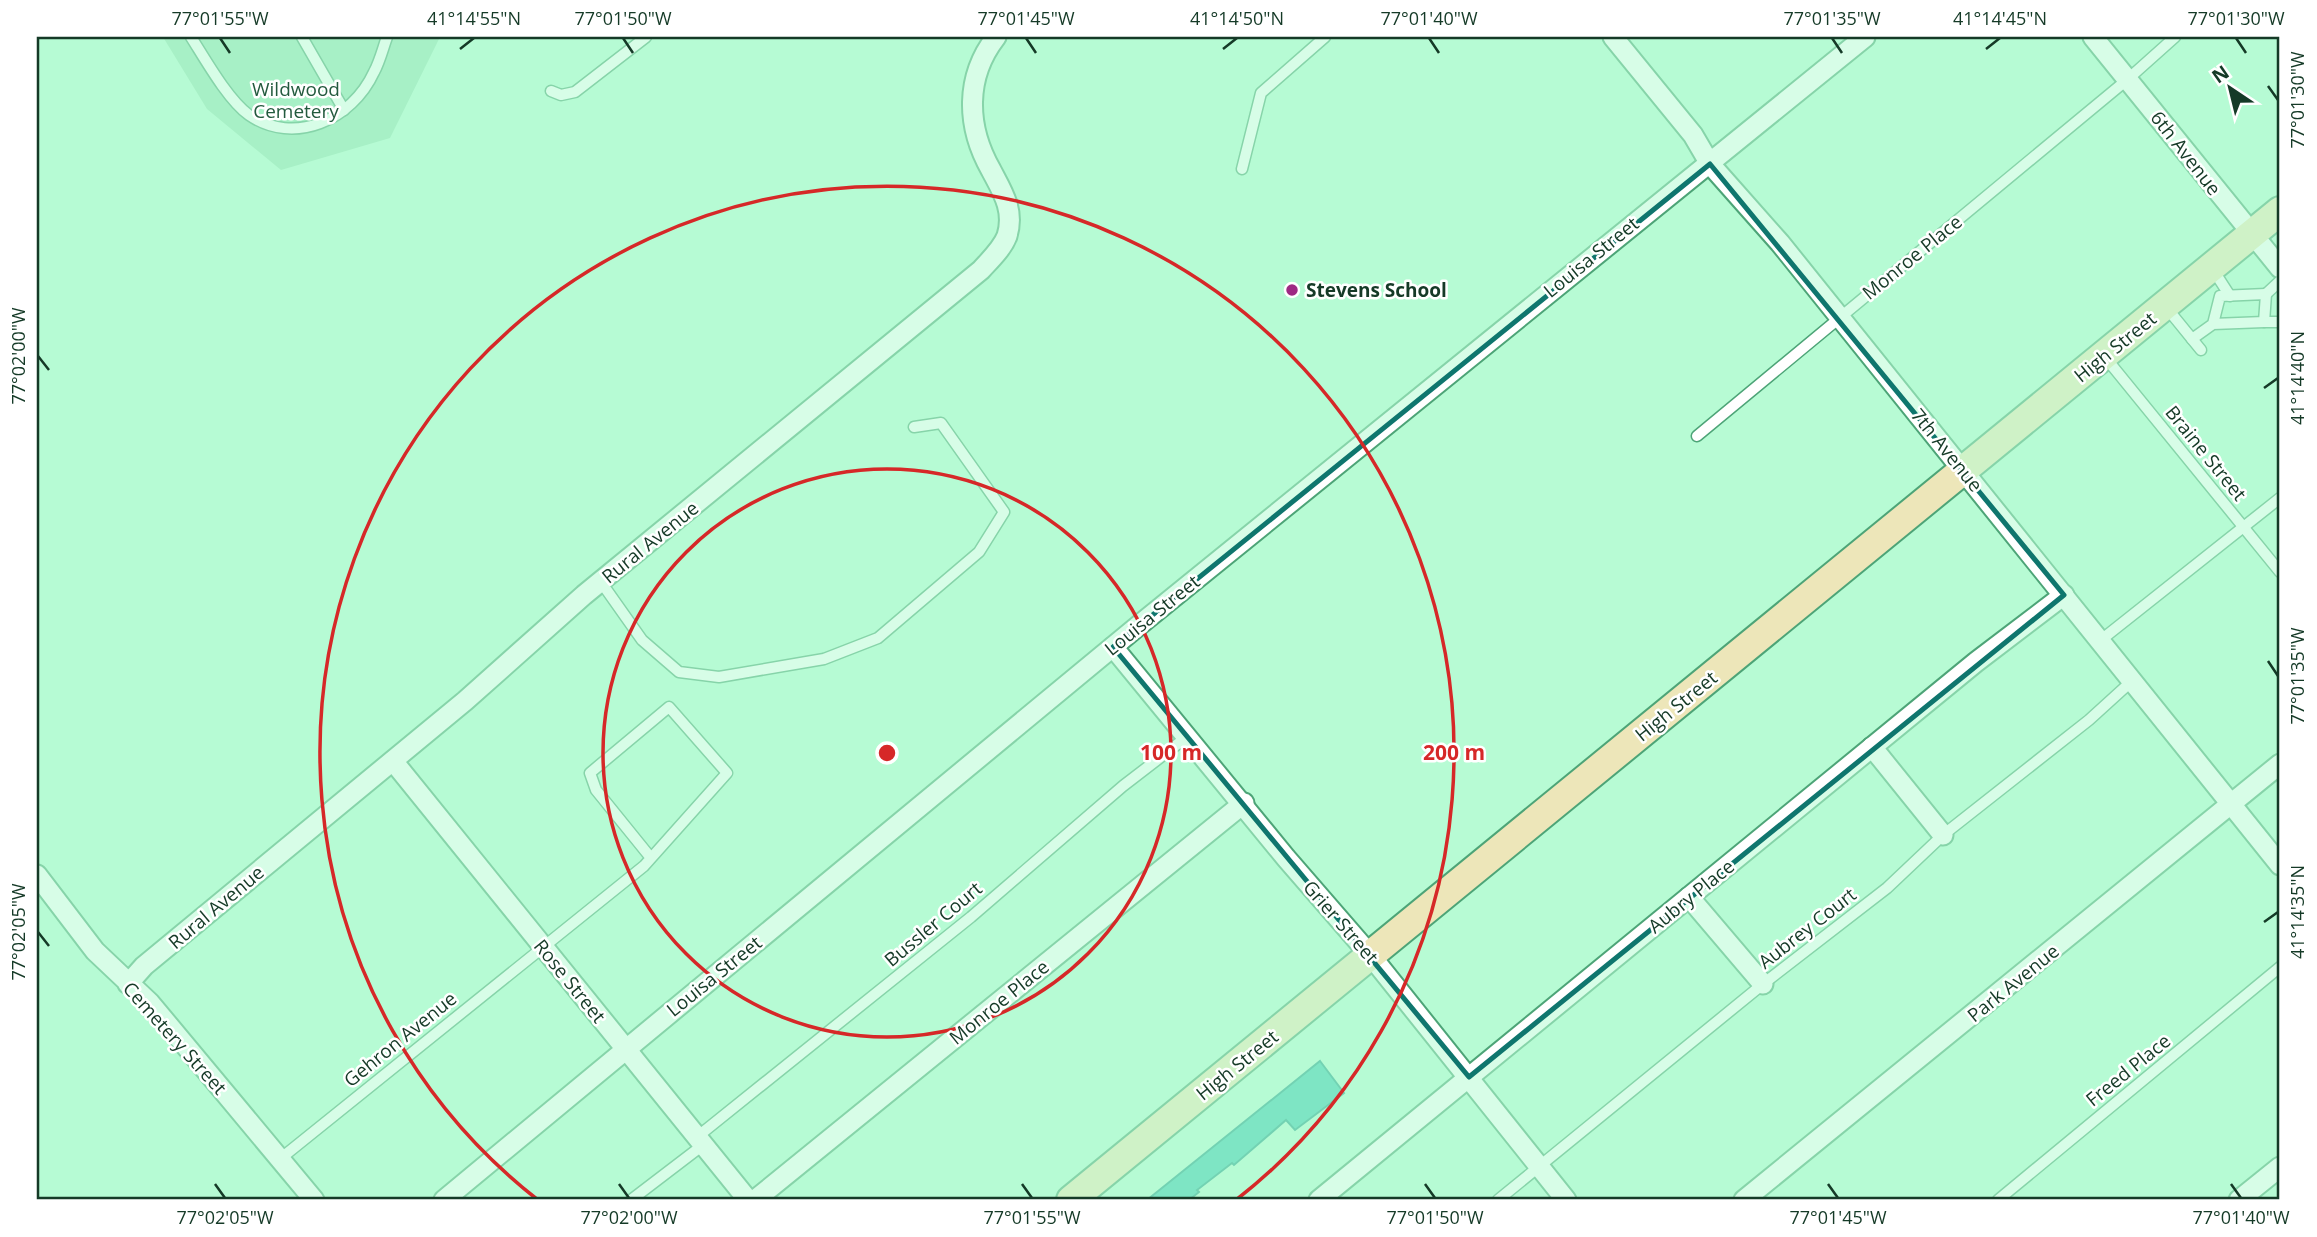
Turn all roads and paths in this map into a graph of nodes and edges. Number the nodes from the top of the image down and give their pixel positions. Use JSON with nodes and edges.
{"nodes":[{"id":1,"x":191,"y":37,"type":"edge"},
{"id":2,"x":302,"y":37,"type":"edge"},
{"id":3,"x":387,"y":37,"type":"edge"},
{"id":4,"x":646,"y":37,"type":"edge"},
{"id":5,"x":996,"y":37,"type":"edge"},
{"id":6,"x":1325,"y":37,"type":"edge"},
{"id":7,"x":1613,"y":37,"type":"edge"},
{"id":8,"x":1865,"y":37,"type":"edge"},
{"id":9,"x":2094,"y":37,"type":"edge"},
{"id":10,"x":2175,"y":37,"type":"edge"},
{"id":11,"x":2128,"y":79,"type":"junction"},
{"id":12,"x":551,"y":91,"type":"dead end"},
{"id":13,"x":344,"y":110,"type":"junction"},
{"id":14,"x":1710,"y":164,"type":"junction"},
{"id":15,"x":1242,"y":169,"type":"dead end"},
{"id":16,"x":2280,"y":211,"type":"edge"},
{"id":17,"x":2251,"y":235,"type":"junction"},
{"id":18,"x":2211,"y":267,"type":"junction"},
{"id":19,"x":2280,"y":268,"type":"edge"},
{"id":20,"x":2280,"y":281,"type":"edge"},
{"id":21,"x":2266,"y":294,"type":"junction"},
{"id":22,"x":2230,"y":296,"type":"junction"},
{"id":23,"x":2165,"y":306,"type":"junction"},
{"id":24,"x":1839,"y":317,"type":"junction"},
{"id":25,"x":2264,"y":322,"type":"junction"},
{"id":26,"x":2280,"y":322,"type":"edge"},
{"id":27,"x":2213,"y":324,"type":"junction"},
{"id":28,"x":2192,"y":339,"type":"junction"},
{"id":29,"x":2201,"y":350,"type":"dead end"},
{"id":30,"x":2104,"y":356,"type":"junction"},
{"id":31,"x":914,"y":427,"type":"dead end"},
{"id":32,"x":1697,"y":436,"type":"dead end"},
{"id":33,"x":1962,"y":470,"type":"junction"},
{"id":34,"x":2280,"y":498,"type":"edge"},
{"id":35,"x":2244,"y":527,"type":"junction"},
{"id":36,"x":2280,"y":572,"type":"edge"},
{"id":37,"x":601,"y":582,"type":"junction"},
{"id":38,"x":2064,"y":595,"type":"junction"},
{"id":39,"x":2101,"y":640,"type":"junction"},
{"id":40,"x":1113,"y":647,"type":"junction"},
{"id":41,"x":2133,"y":680,"type":"junction"},
{"id":42,"x":1189,"y":736,"type":"junction"},
{"id":43,"x":1871,"y":747,"type":"junction"},
{"id":44,"x":393,"y":761,"type":"junction"},
{"id":45,"x":2280,"y":764,"type":"edge"},
{"id":46,"x":1244,"y":803,"type":"junction"},
{"id":47,"x":2232,"y":803,"type":"junction"},
{"id":48,"x":1943,"y":835,"type":"junction"},
{"id":49,"x":651,"y":858,"type":"junction"},
{"id":50,"x":2280,"y":864,"type":"edge"},
{"id":51,"x":37,"y":874,"type":"edge"},
{"id":52,"x":1689,"y":897,"type":"junction"},
{"id":53,"x":543,"y":947,"type":"junction"},
{"id":54,"x":1371,"y":956,"type":"junction"},
{"id":55,"x":2280,"y":967,"type":"edge"},
{"id":56,"x":1759,"y":979,"type":"junction"},
{"id":57,"x":128,"y":984,"type":"junction"},
{"id":58,"x":625,"y":1049,"type":"junction"},
{"id":59,"x":1469,"y":1077,"type":"junction"},
{"id":60,"x":700,"y":1141,"type":"junction"},
{"id":61,"x":280,"y":1159,"type":"junction"},
{"id":62,"x":1540,"y":1167,"type":"junction"},
{"id":63,"x":2280,"y":1167,"type":"edge"},
{"id":64,"x":314,"y":1200,"type":"edge"},
{"id":65,"x":444,"y":1200,"type":"edge"},
{"id":66,"x":631,"y":1200,"type":"edge"},
{"id":67,"x":748,"y":1200,"type":"edge"},
{"id":68,"x":755,"y":1200,"type":"edge"},
{"id":69,"x":1071,"y":1200,"type":"edge"},
{"id":70,"x":1320,"y":1200,"type":"edge"},
{"id":71,"x":1498,"y":1200,"type":"edge"},
{"id":72,"x":1566,"y":1200,"type":"edge"},
{"id":73,"x":1744,"y":1200,"type":"edge"},
{"id":74,"x":1998,"y":1200,"type":"edge"},
{"id":75,"x":2239,"y":1200,"type":"edge"}],
"edges":[{"from":1,"to":13,"type":"lane"},
{"from":2,"to":13,"type":"lane"},
{"from":3,"to":13,"type":"lane"},
{"from":4,"to":12,"type":"lane"},
{"from":5,"to":37,"type":"street","name":"Rural Avenue"},
{"from":6,"to":15,"type":"lane"},
{"from":7,"to":14,"type":"street","name":"7th Avenue"},
{"from":8,"to":14,"type":"street","name":"Louisa Street"},
{"from":9,"to":11,"type":"street","name":"6th Avenue"},
{"from":10,"to":11,"type":"lane","name":"Monroe Place"},
{"from":11,"to":17,"type":"street","name":"6th Avenue"},
{"from":11,"to":24,"type":"lane","name":"Monroe Place"},
{"from":14,"to":24,"type":"street","name":"7th Avenue"},
{"from":14,"to":40,"type":"street","name":"Louisa Street"},
{"from":16,"to":17,"type":"main road","name":"High Street"},
{"from":17,"to":18,"type":"main road","name":"High Street"},
{"from":17,"to":19,"type":"street","name":"6th Avenue"},
{"from":18,"to":22,"type":"lane"},
{"from":18,"to":23,"type":"main road","name":"High Street"},
{"from":20,"to":21,"type":"lane"},
{"from":21,"to":22,"type":"lane"},
{"from":21,"to":25,"type":"lane"},
{"from":22,"to":27,"type":"lane"},
{"from":23,"to":28,"type":"lane"},
{"from":23,"to":30,"type":"main road","name":"High Street"},
{"from":24,"to":32,"type":"lane","name":"Monroe Place"},
{"from":24,"to":33,"type":"street","name":"7th Avenue"},
{"from":25,"to":26,"type":"lane"},
{"from":25,"to":27,"type":"lane"},
{"from":27,"to":28,"type":"lane"},
{"from":28,"to":29,"type":"lane"},
{"from":30,"to":33,"type":"main road","name":"High Street"},
{"from":30,"to":35,"type":"lane","name":"Braine Street"},
{"from":31,"to":37,"type":"lane"},
{"from":33,"to":38,"type":"street","name":"7th Avenue"},
{"from":33,"to":54,"type":"main road","name":"High Street"},
{"from":34,"to":35,"type":"lane"},
{"from":35,"to":36,"type":"lane","name":"Braine Street"},
{"from":35,"to":39,"type":"lane"},
{"from":37,"to":44,"type":"street","name":"Rural Avenue"},
{"from":38,"to":39,"type":"street","name":"7th Avenue"},
{"from":38,"to":43,"type":"street","name":"Aubry Place"},
{"from":39,"to":41,"type":"street","name":"7th Avenue"},
{"from":40,"to":42,"type":"street","name":"Grier Street"},
{"from":40,"to":58,"type":"street","name":"Louisa Street"},
{"from":41,"to":47,"type":"street","name":"7th Avenue"},
{"from":41,"to":48,"type":"lane","name":"Aubrey Court"},
{"from":42,"to":46,"type":"street","name":"Grier Street"},
{"from":42,"to":60,"type":"lane","name":"Bussler Court"},
{"from":43,"to":48,"type":"street"},
{"from":43,"to":52,"type":"street","name":"Aubry Place"},
{"from":44,"to":53,"type":"street","name":"Rose Street"},
{"from":44,"to":57,"type":"street","name":"Rural Avenue"},
{"from":45,"to":47,"type":"street","name":"Park Avenue"},
{"from":46,"to":54,"type":"street","name":"Grier Street"},
{"from":46,"to":68,"type":"street","name":"Monroe Place"},
{"from":47,"to":50,"type":"street","name":"7th Avenue"},
{"from":47,"to":73,"type":"street","name":"Park Avenue"},
{"from":48,"to":56,"type":"lane","name":"Aubrey Court"},
{"from":49,"to":49,"type":"lane","name":"Gehron Avenue"},
{"from":49,"to":53,"type":"lane","name":"Gehron Avenue"},
{"from":51,"to":57,"type":"street","name":"Cemetery Street"},
{"from":52,"to":56,"type":"street"},
{"from":52,"to":59,"type":"street","name":"Aubry Place"},
{"from":53,"to":58,"type":"street","name":"Rose Street"},
{"from":53,"to":61,"type":"lane","name":"Gehron Avenue"},
{"from":54,"to":59,"type":"street","name":"Grier Street"},
{"from":54,"to":69,"type":"main road","name":"High Street"},
{"from":55,"to":74,"type":"lane","name":"Freed Place"},
{"from":56,"to":62,"type":"lane","name":"Aubrey Court"},
{"from":57,"to":61,"type":"street","name":"Cemetery Street"},
{"from":58,"to":60,"type":"street","name":"Rose Street"},
{"from":58,"to":65,"type":"street","name":"Louisa Street"},
{"from":59,"to":62,"type":"street","name":"Grier Street"},
{"from":59,"to":70,"type":"street","name":"Aubry Place"},
{"from":60,"to":66,"type":"lane","name":"Bussler Court"},
{"from":60,"to":67,"type":"street","name":"Rose Street"},
{"from":61,"to":64,"type":"street","name":"Cemetery Street"},
{"from":62,"to":71,"type":"lane","name":"Aubrey Court"},
{"from":62,"to":72,"type":"street","name":"Grier Street"},
{"from":63,"to":75,"type":"street"}]}
